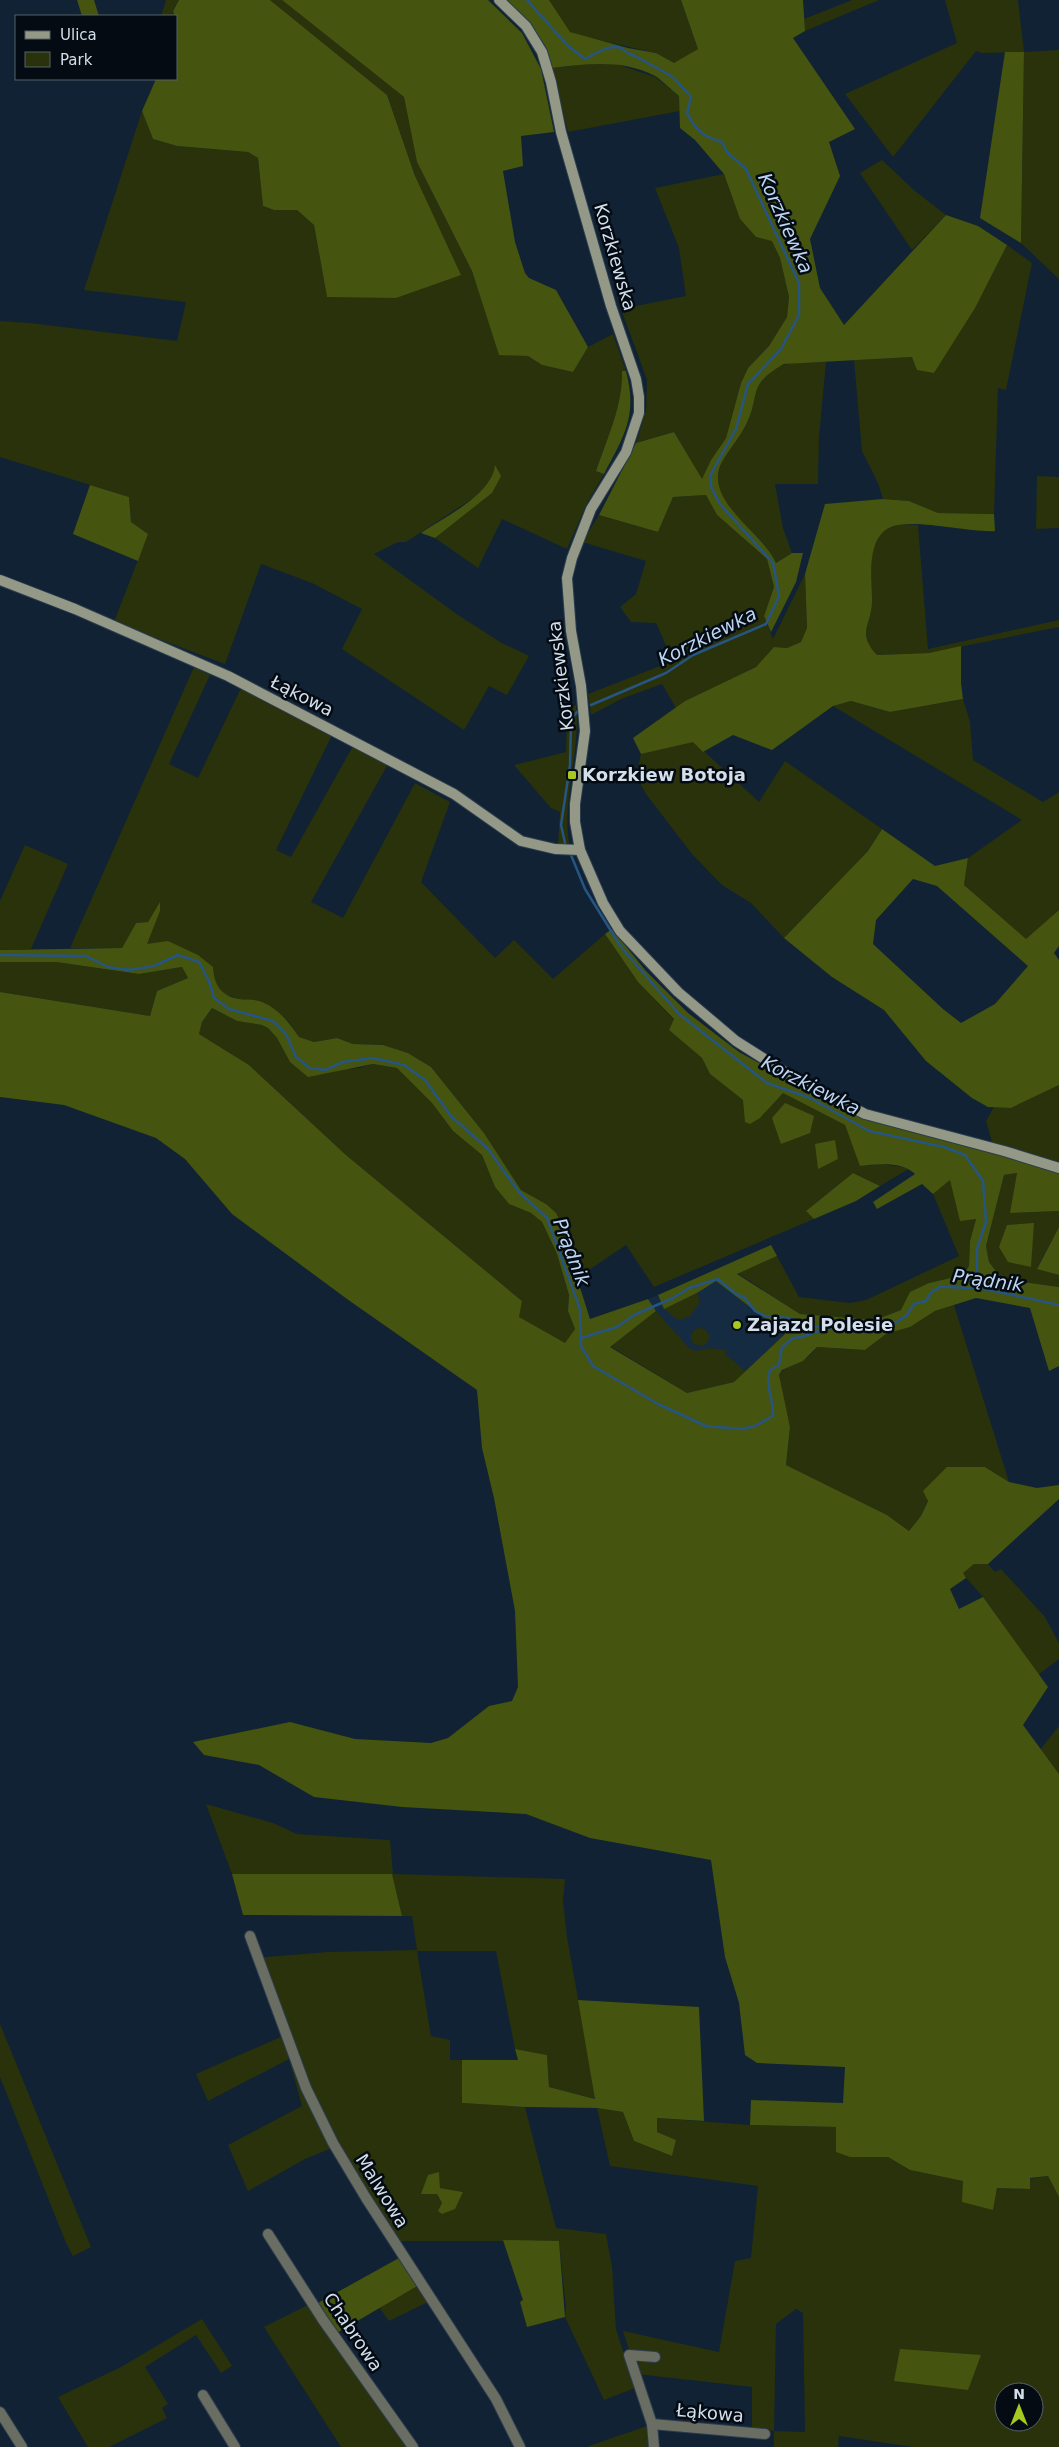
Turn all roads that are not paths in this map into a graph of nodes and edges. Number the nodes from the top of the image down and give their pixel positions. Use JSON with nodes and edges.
{"nodes":[{"id":1,"x":499,"y":0,"type":"edge"},
{"id":2,"x":0,"y":580,"type":"edge"},
{"id":3,"x":580,"y":850,"type":"junction"},
{"id":4,"x":1059,"y":1168,"type":"edge"},
{"id":5,"x":250,"y":1936,"type":"dead end"},
{"id":6,"x":268,"y":2234,"type":"dead end"},
{"id":7,"x":654,"y":2357,"type":"dead end"},
{"id":8,"x":202,"y":2395,"type":"dead end"},
{"id":9,"x":0,"y":2412,"type":"edge"},
{"id":10,"x":652,"y":2424,"type":"junction"},
{"id":11,"x":765,"y":2434,"type":"dead end"},
{"id":12,"x":22,"y":2447,"type":"edge"},
{"id":13,"x":235,"y":2447,"type":"edge"},
{"id":14,"x":413,"y":2447,"type":"edge"},
{"id":15,"x":520,"y":2447,"type":"edge"},
{"id":16,"x":654,"y":2447,"type":"edge"}],
"edges":[{"from":1,"to":3,"type":"street","name":"Korzkiewska"},
{"from":2,"to":3,"type":"street","name":"Łąkowa"},
{"from":3,"to":4,"type":"street","name":"Korzkiewska"},
{"from":5,"to":15,"type":"street","name":"Malwowa"},
{"from":6,"to":14,"type":"street","name":"Chabrowa"},
{"from":7,"to":10,"type":"street","name":"Łąkowa"},
{"from":8,"to":13,"type":"street"},
{"from":9,"to":12,"type":"street"},
{"from":10,"to":11,"type":"street","name":"Łąkowa"},
{"from":10,"to":16,"type":"street","name":"Łąkowa"}]}
